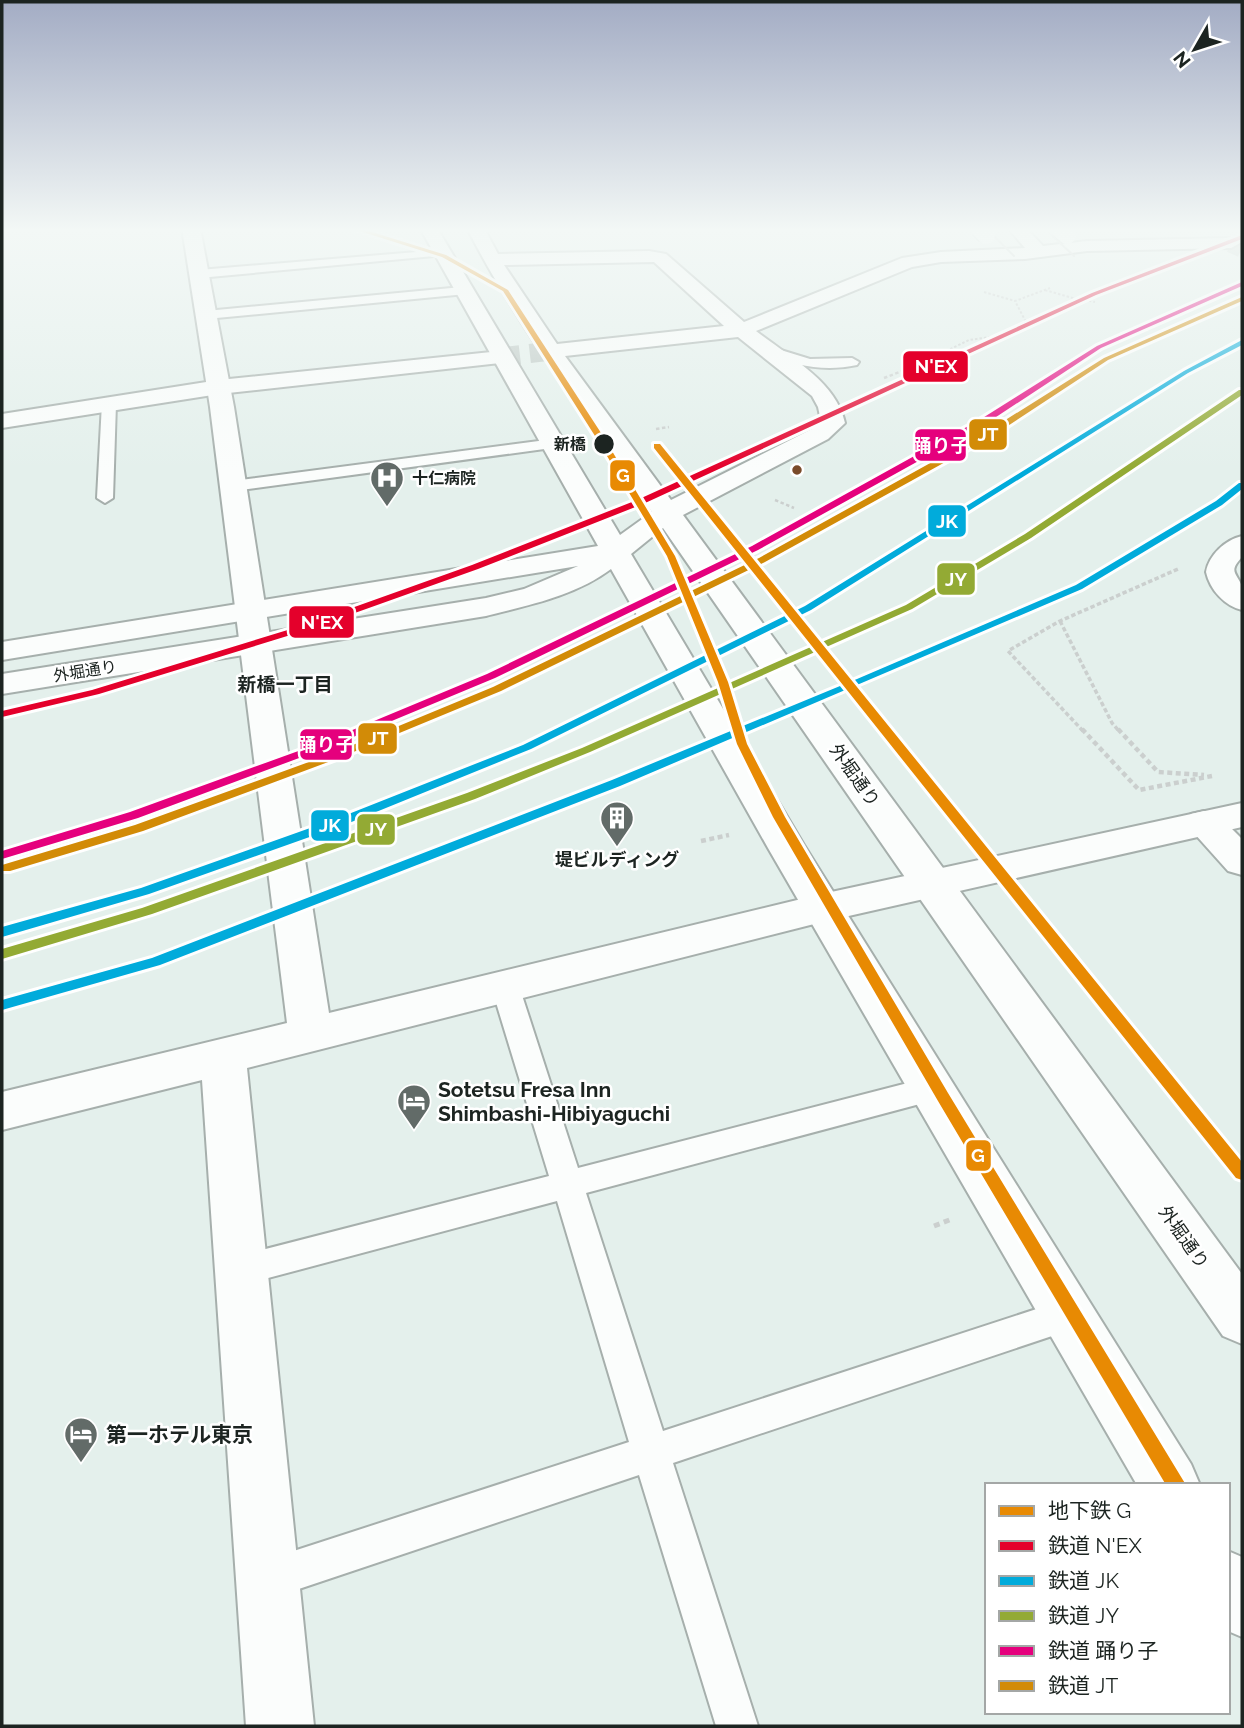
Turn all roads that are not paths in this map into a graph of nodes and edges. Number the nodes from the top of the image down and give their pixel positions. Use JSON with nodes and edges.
{"nodes":[{"id":1,"x":205,"y":309,"type":"edge"},
{"id":2,"x":274,"y":309,"type":"edge"},
{"id":3,"x":472,"y":309,"type":"edge"},
{"id":4,"x":524,"y":309,"type":"edge"},
{"id":5,"x":718,"y":309,"type":"edge"},
{"id":6,"x":794,"y":309,"type":"edge"},
{"id":7,"x":206,"y":315,"type":"junction"},
{"id":8,"x":742,"y":330,"type":"junction"},
{"id":9,"x":551,"y":351,"type":"junction"},
{"id":10,"x":771,"y":351,"type":"junction"},
{"id":11,"x":501,"y":357,"type":"junction"},
{"id":12,"x":852,"y":362,"type":"dead end"},
{"id":13,"x":219,"y":387,"type":"junction"},
{"id":14,"x":109,"y":403,"type":"junction"},
{"id":15,"x":2,"y":421,"type":"edge"},
{"id":16,"x":554,"y":443,"type":"junction"},
{"id":17,"x":233,"y":486,"type":"junction"},
{"id":18,"x":105,"y":498,"type":"dead end"},
{"id":19,"x":668,"y":512,"type":"junction"},
{"id":20,"x":1242,"y":544,"type":"edge"},
{"id":21,"x":613,"y":551,"type":"junction"},
{"id":22,"x":1242,"y":601,"type":"edge"},
{"id":23,"x":252,"y":628,"type":"junction"},
{"id":24,"x":2,"y":651,"type":"edge"},
{"id":25,"x":2,"y":684,"type":"edge"},
{"id":26,"x":1242,"y":815,"type":"edge"},
{"id":27,"x":1204,"y":823,"type":"junction"},
{"id":28,"x":1242,"y":862,"type":"edge"},
{"id":29,"x":932,"y":883,"type":"junction"},
{"id":30,"x":822,"y":908,"type":"junction"},
{"id":31,"x":505,"y":986,"type":"junction"},
{"id":32,"x":310,"y":1033,"type":"junction"},
{"id":33,"x":224,"y":1054,"type":"junction"},
{"id":34,"x":931,"y":1089,"type":"junction"},
{"id":35,"x":2,"y":1111,"type":"edge"},
{"id":36,"x":568,"y":1185,"type":"junction"},
{"id":37,"x":242,"y":1270,"type":"junction"},
{"id":38,"x":1067,"y":1315,"type":"junction"},
{"id":39,"x":1242,"y":1318,"type":"edge"},
{"id":40,"x":651,"y":1453,"type":"junction"},
{"id":41,"x":1169,"y":1483,"type":"edge"},
{"id":42,"x":268,"y":1579,"type":"junction"},
{"id":43,"x":1230,"y":1585,"type":"edge"},
{"id":44,"x":1242,"y":1605,"type":"edge"},
{"id":45,"x":280,"y":1726,"type":"edge"},
{"id":46,"x":737,"y":1726,"type":"edge"}],
"edges":[{"from":1,"to":7,"type":"main road"},
{"from":2,"to":7,"type":"lane"},
{"from":3,"to":11,"type":"main road"},
{"from":4,"to":9,"type":"main road","name":"外堀通り"},
{"from":5,"to":8,"type":"main road"},
{"from":6,"to":8,"type":"main road"},
{"from":7,"to":13,"type":"main road"},
{"from":8,"to":9,"type":"main road"},
{"from":8,"to":10,"type":"main road"},
{"from":9,"to":19,"type":"main road","name":"外堀通り"},
{"from":10,"to":12,"type":"lane"},
{"from":10,"to":19,"type":"main road","name":"外堀通り"},
{"from":11,"to":13,"type":"main road"},
{"from":11,"to":16,"type":"main road"},
{"from":13,"to":14,"type":"main road"},
{"from":13,"to":17,"type":"main road"},
{"from":14,"to":15,"type":"main road"},
{"from":14,"to":18,"type":"lane"},
{"from":16,"to":17,"type":"lane"},
{"from":16,"to":21,"type":"main road"},
{"from":17,"to":23,"type":"main road"},
{"from":19,"to":21,"type":"main road","name":"外堀通り"},
{"from":19,"to":29,"type":"main road","name":"外堀通り"},
{"from":20,"to":22,"type":"main road"},
{"from":21,"to":23,"type":"main road","name":"外堀通り"},
{"from":21,"to":30,"type":"main road"},
{"from":23,"to":24,"type":"main road","name":"外堀通り"},
{"from":23,"to":25,"type":"main road","name":"外堀通り"},
{"from":23,"to":32,"type":"main road"},
{"from":26,"to":27,"type":"main road"},
{"from":27,"to":28,"type":"main road"},
{"from":27,"to":29,"type":"main road"},
{"from":29,"to":30,"type":"main road"},
{"from":29,"to":39,"type":"main road","name":"外堀通り"},
{"from":30,"to":31,"type":"main road"},
{"from":30,"to":34,"type":"main road"},
{"from":31,"to":32,"type":"main road"},
{"from":31,"to":36,"type":"lane"},
{"from":32,"to":33,"type":"main road"},
{"from":33,"to":35,"type":"main road"},
{"from":33,"to":37,"type":"main road"},
{"from":34,"to":36,"type":"lane"},
{"from":34,"to":38,"type":"main road"},
{"from":36,"to":37,"type":"lane"},
{"from":36,"to":40,"type":"lane"},
{"from":37,"to":42,"type":"main road"},
{"from":38,"to":40,"type":"lane"},
{"from":38,"to":41,"type":"main road"},
{"from":40,"to":42,"type":"lane"},
{"from":40,"to":46,"type":"lane"},
{"from":42,"to":45,"type":"main road"},
{"from":43,"to":44,"type":"main road"}]}
